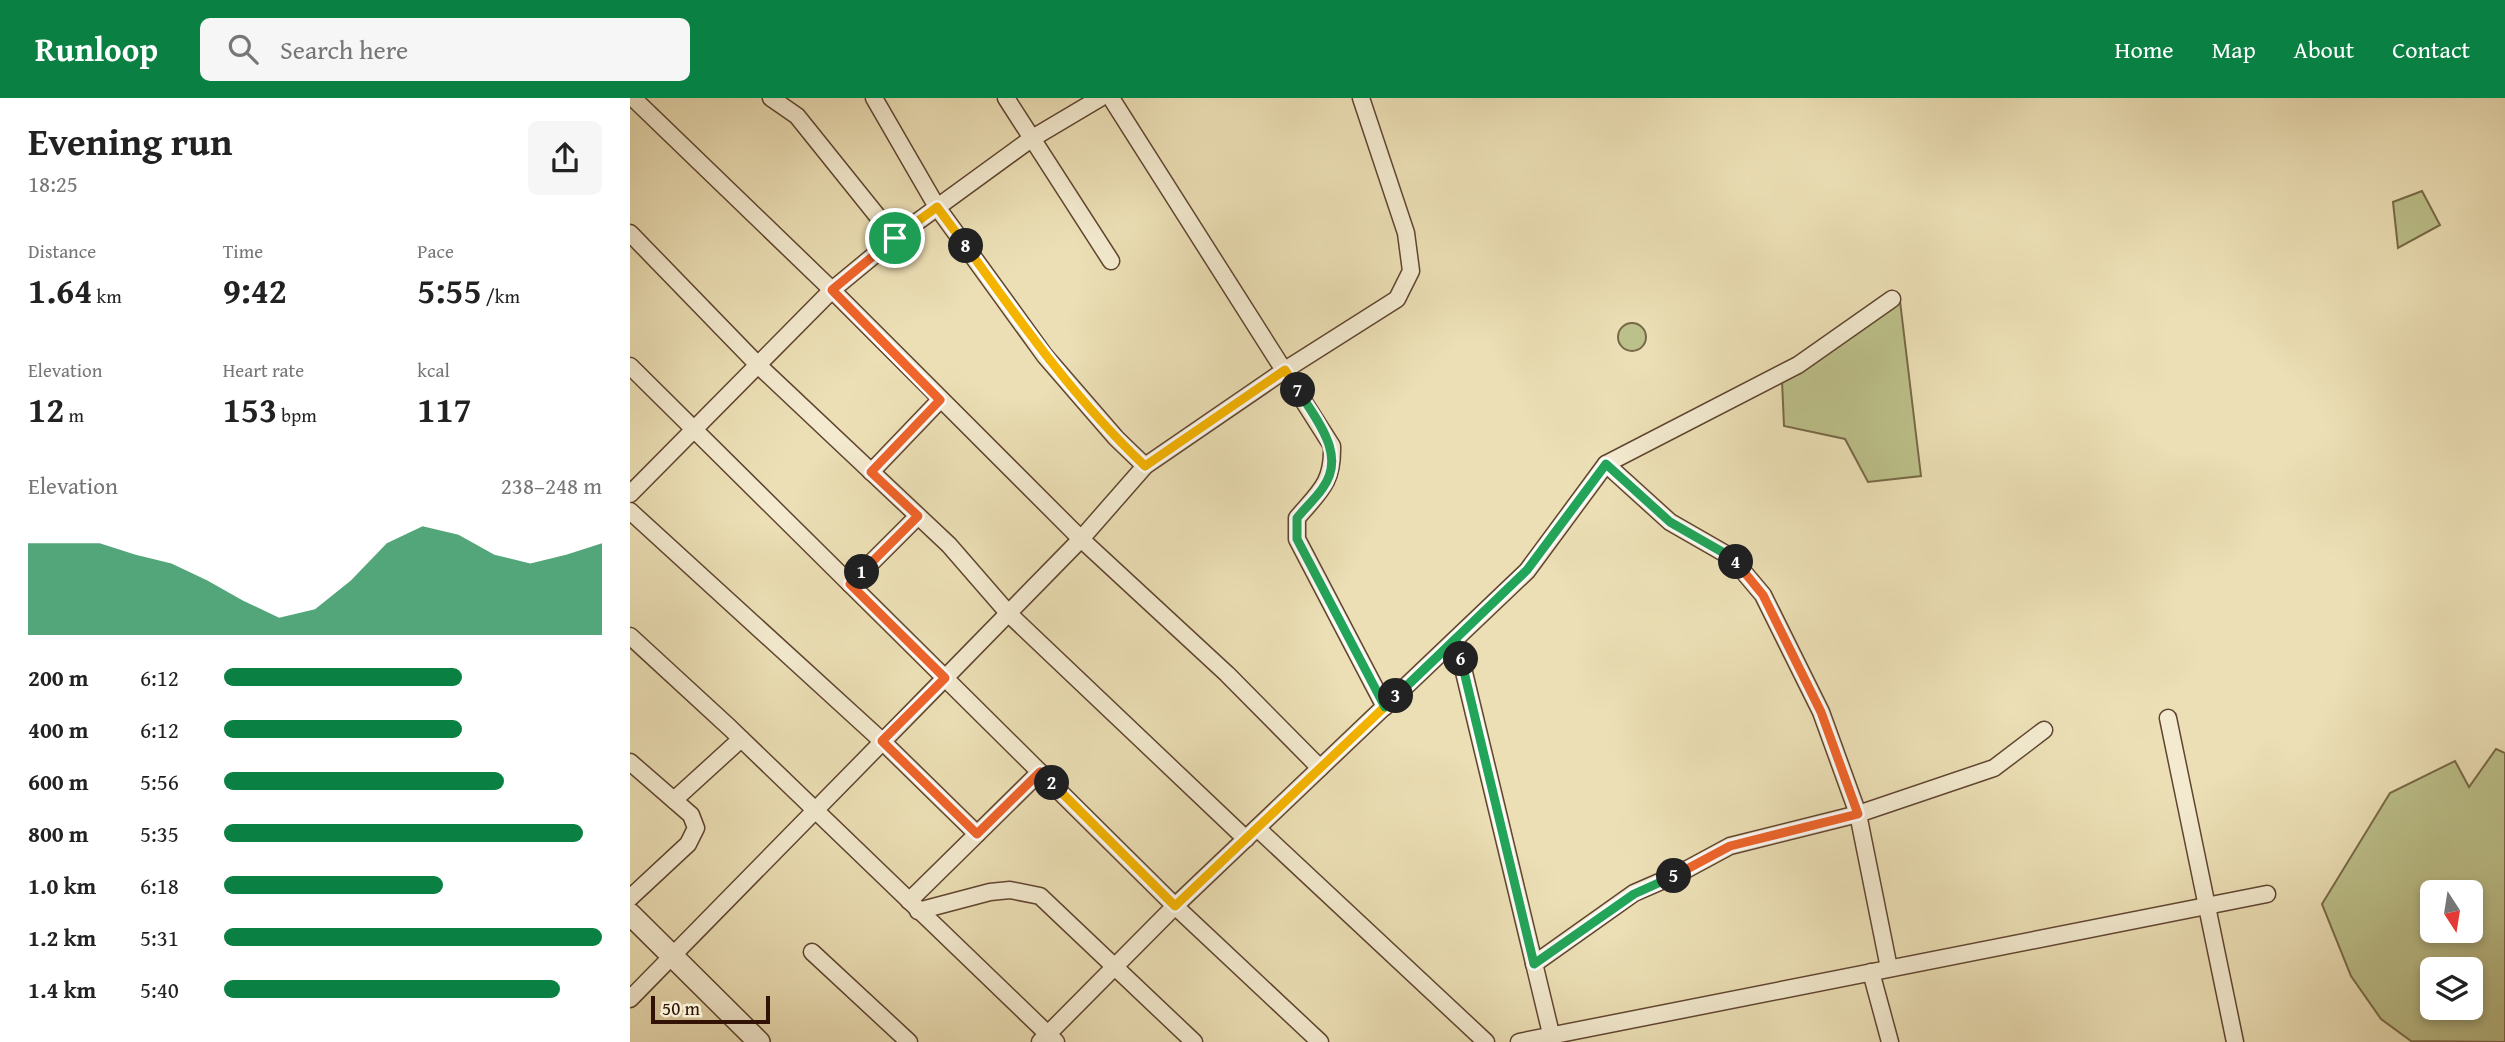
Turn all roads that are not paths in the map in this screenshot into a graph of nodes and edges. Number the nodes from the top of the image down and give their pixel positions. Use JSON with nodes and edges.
{"nodes":[{"id":1,"x":632,"y":98,"type":"edge"},
{"id":2,"x":771,"y":98,"type":"edge"},
{"id":3,"x":874,"y":98,"type":"edge"},
{"id":4,"x":1006,"y":98,"type":"edge"},
{"id":5,"x":1100,"y":98,"type":"edge"},
{"id":6,"x":1111,"y":98,"type":"edge"},
{"id":7,"x":1361,"y":98,"type":"edge"},
{"id":8,"x":1031,"y":139,"type":"junction"},
{"id":9,"x":937,"y":207,"type":"junction"},
{"id":10,"x":630,"y":233,"type":"edge"},
{"id":11,"x":895,"y":238,"type":"junction"},
{"id":12,"x":1111,"y":261,"type":"dead end"},
{"id":13,"x":832,"y":290,"type":"junction"},
{"id":14,"x":1892,"y":299,"type":"dead end"},
{"id":15,"x":758,"y":365,"type":"junction"},
{"id":16,"x":630,"y":366,"type":"edge"},
{"id":17,"x":1285,"y":370,"type":"junction"},
{"id":18,"x":940,"y":400,"type":"junction"},
{"id":19,"x":694,"y":430,"type":"junction"},
{"id":20,"x":1606,"y":464,"type":"junction"},
{"id":21,"x":1145,"y":466,"type":"junction"},
{"id":22,"x":871,"y":472,"type":"junction"},
{"id":23,"x":630,"y":494,"type":"edge"},
{"id":24,"x":630,"y":511,"type":"edge"},
{"id":25,"x":918,"y":516,"type":"junction"},
{"id":26,"x":1081,"y":539,"type":"junction"},
{"id":27,"x":850,"y":584,"type":"junction"},
{"id":28,"x":1009,"y":614,"type":"junction"},
{"id":29,"x":630,"y":636,"type":"edge"},
{"id":30,"x":1456,"y":639,"type":"junction"},
{"id":31,"x":945,"y":678,"type":"junction"},
{"id":32,"x":1385,"y":707,"type":"junction"},
{"id":33,"x":2168,"y":718,"type":"dead end"},
{"id":34,"x":2043,"y":730,"type":"dead end"},
{"id":35,"x":741,"y":739,"type":"junction"},
{"id":36,"x":882,"y":741,"type":"junction"},
{"id":37,"x":630,"y":762,"type":"edge"},
{"id":38,"x":1320,"y":768,"type":"junction"},
{"id":39,"x":1040,"y":772,"type":"junction"},
{"id":40,"x":674,"y":800,"type":"junction"},
{"id":41,"x":814,"y":810,"type":"junction"},
{"id":42,"x":1858,"y":814,"type":"junction"},
{"id":43,"x":1251,"y":833,"type":"junction"},
{"id":44,"x":977,"y":834,"type":"junction"},
{"id":45,"x":2267,"y":894,"type":"dead end"},
{"id":46,"x":630,"y":898,"type":"edge"},
{"id":47,"x":914,"y":906,"type":"junction"},
{"id":48,"x":1175,"y":906,"type":"junction"},
{"id":49,"x":2207,"y":906,"type":"junction"},
{"id":50,"x":630,"y":914,"type":"edge"},
{"id":51,"x":813,"y":952,"type":"dead end"},
{"id":52,"x":671,"y":956,"type":"junction"},
{"id":53,"x":1534,"y":964,"type":"junction"},
{"id":54,"x":1115,"y":966,"type":"junction"},
{"id":55,"x":1889,"y":968,"type":"junction"},
{"id":56,"x":1871,"y":971,"type":"junction"},
{"id":57,"x":630,"y":999,"type":"edge"},
{"id":58,"x":1552,"y":1038,"type":"edge"},
{"id":59,"x":1048,"y":1039,"type":"edge"},
{"id":60,"x":759,"y":1042,"type":"edge"},
{"id":61,"x":909,"y":1042,"type":"edge"},
{"id":62,"x":1194,"y":1042,"type":"edge"},
{"id":63,"x":1320,"y":1042,"type":"edge"},
{"id":64,"x":1486,"y":1042,"type":"edge"},
{"id":65,"x":1519,"y":1042,"type":"edge"},
{"id":66,"x":1890,"y":1042,"type":"edge"},
{"id":67,"x":2235,"y":1042,"type":"edge"}],
"edges":[{"from":1,"to":13,"type":"street"},
{"from":2,"to":11,"type":"street"},
{"from":3,"to":9,"type":"street"},
{"from":4,"to":8,"type":"street"},
{"from":5,"to":8,"type":"street"},
{"from":6,"to":17,"type":"street"},
{"from":7,"to":17,"type":"street"},
{"from":8,"to":9,"type":"street"},
{"from":8,"to":12,"type":"street"},
{"from":9,"to":11,"type":"street"},
{"from":9,"to":21,"type":"street"},
{"from":10,"to":15,"type":"street"},
{"from":11,"to":13,"type":"street"},
{"from":13,"to":15,"type":"street"},
{"from":13,"to":18,"type":"street"},
{"from":14,"to":20,"type":"street"},
{"from":15,"to":19,"type":"street"},
{"from":15,"to":22,"type":"street"},
{"from":16,"to":19,"type":"street"},
{"from":17,"to":21,"type":"street"},
{"from":17,"to":32,"type":"street"},
{"from":18,"to":22,"type":"street"},
{"from":18,"to":26,"type":"street"},
{"from":19,"to":23,"type":"street"},
{"from":19,"to":27,"type":"street"},
{"from":20,"to":30,"type":"street"},
{"from":20,"to":42,"type":"street"},
{"from":21,"to":26,"type":"street"},
{"from":22,"to":25,"type":"street"},
{"from":24,"to":36,"type":"street"},
{"from":25,"to":27,"type":"street"},
{"from":25,"to":28,"type":"street"},
{"from":26,"to":28,"type":"street"},
{"from":26,"to":38,"type":"street"},
{"from":27,"to":31,"type":"street"},
{"from":28,"to":31,"type":"street"},
{"from":28,"to":43,"type":"street"},
{"from":29,"to":35,"type":"street"},
{"from":30,"to":32,"type":"street"},
{"from":30,"to":53,"type":"street"},
{"from":31,"to":36,"type":"street"},
{"from":31,"to":39,"type":"street"},
{"from":32,"to":38,"type":"street"},
{"from":33,"to":49,"type":"street"},
{"from":34,"to":42,"type":"street"},
{"from":35,"to":40,"type":"street"},
{"from":35,"to":41,"type":"street"},
{"from":36,"to":41,"type":"street"},
{"from":36,"to":44,"type":"street"},
{"from":37,"to":40,"type":"street"},
{"from":38,"to":43,"type":"street"},
{"from":39,"to":44,"type":"street"},
{"from":39,"to":48,"type":"street"},
{"from":40,"to":46,"type":"street"},
{"from":41,"to":47,"type":"street"},
{"from":41,"to":52,"type":"street"},
{"from":42,"to":53,"type":"street"},
{"from":42,"to":55,"type":"street"},
{"from":43,"to":48,"type":"street"},
{"from":43,"to":64,"type":"street"},
{"from":44,"to":47,"type":"street"},
{"from":45,"to":49,"type":"street"},
{"from":47,"to":54,"type":"street"},
{"from":47,"to":59,"type":"street"},
{"from":48,"to":54,"type":"street"},
{"from":48,"to":63,"type":"street"},
{"from":49,"to":55,"type":"street"},
{"from":49,"to":67,"type":"street"},
{"from":50,"to":52,"type":"street"},
{"from":51,"to":61,"type":"street"},
{"from":52,"to":57,"type":"street"},
{"from":52,"to":60,"type":"street"},
{"from":53,"to":58,"type":"street"},
{"from":54,"to":59,"type":"street"},
{"from":54,"to":62,"type":"street"},
{"from":55,"to":56,"type":"street"},
{"from":56,"to":58,"type":"street"},
{"from":56,"to":66,"type":"street"},
{"from":58,"to":65,"type":"street"}]}
